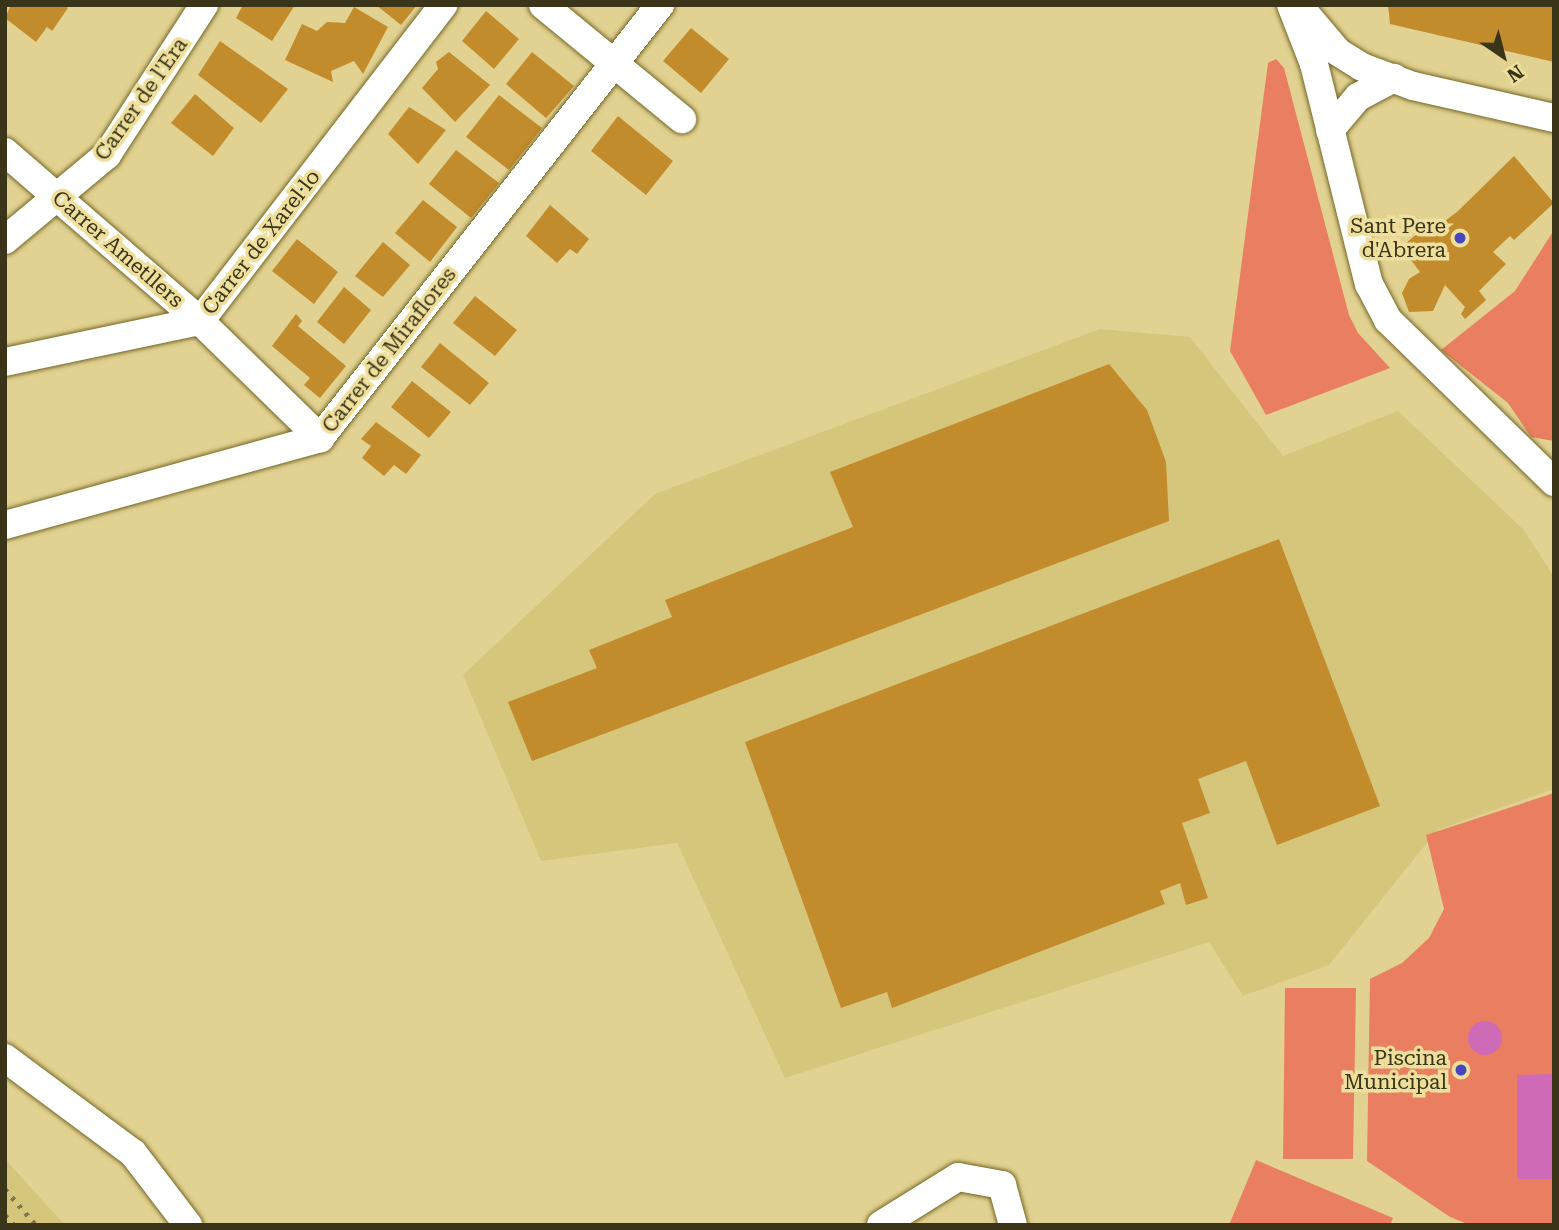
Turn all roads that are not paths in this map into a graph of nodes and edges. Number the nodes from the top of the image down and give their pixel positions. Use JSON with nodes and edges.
{"nodes":[{"id":1,"x":204,"y":5,"type":"edge"},
{"id":2,"x":443,"y":5,"type":"edge"},
{"id":3,"x":543,"y":5,"type":"edge"},
{"id":4,"x":660,"y":5,"type":"edge"},
{"id":5,"x":1291,"y":5,"type":"edge"},
{"id":6,"x":1298,"y":5,"type":"edge"},
{"id":7,"x":614,"y":63,"type":"junction"},
{"id":8,"x":1394,"y":78,"type":"junction"},
{"id":9,"x":1554,"y":118,"type":"edge"},
{"id":10,"x":682,"y":119,"type":"dead end"},
{"id":11,"x":1330,"y":130,"type":"junction"},
{"id":12,"x":5,"y":152,"type":"edge"},
{"id":13,"x":60,"y":198,"type":"junction"},
{"id":14,"x":5,"y":240,"type":"edge"},
{"id":15,"x":200,"y":321,"type":"junction"},
{"id":16,"x":5,"y":362,"type":"edge"},
{"id":17,"x":320,"y":438,"type":"junction"},
{"id":18,"x":1554,"y":482,"type":"edge"},
{"id":19,"x":5,"y":525,"type":"edge"},
{"id":20,"x":5,"y":1058,"type":"edge"},
{"id":21,"x":188,"y":1225,"type":"edge"},
{"id":22,"x":881,"y":1225,"type":"edge"},
{"id":23,"x":1013,"y":1225,"type":"edge"}],
"edges":[{"from":1,"to":13,"type":"street","name":"Carrer de l'Era"},
{"from":2,"to":15,"type":"street","name":"Carrer de Xarel·lo"},
{"from":3,"to":7,"type":"street"},
{"from":4,"to":7,"type":"street","name":"Carrer de Miraflores"},
{"from":5,"to":11,"type":"street"},
{"from":6,"to":8,"type":"street"},
{"from":7,"to":10,"type":"street"},
{"from":7,"to":17,"type":"street","name":"Carrer de Miraflores"},
{"from":8,"to":9,"type":"street"},
{"from":8,"to":11,"type":"street"},
{"from":11,"to":18,"type":"street"},
{"from":12,"to":13,"type":"street","name":"Carrer Ametllers"},
{"from":13,"to":14,"type":"street","name":"Carrer de l'Era"},
{"from":13,"to":15,"type":"street","name":"Carrer Ametllers"},
{"from":15,"to":16,"type":"street","name":"Carrer de Xarel·lo"},
{"from":15,"to":17,"type":"street","name":"Carrer Ametllers"},
{"from":17,"to":19,"type":"street","name":"Carrer de Miraflores"},
{"from":20,"to":21,"type":"street"},
{"from":22,"to":23,"type":"street"}]}
